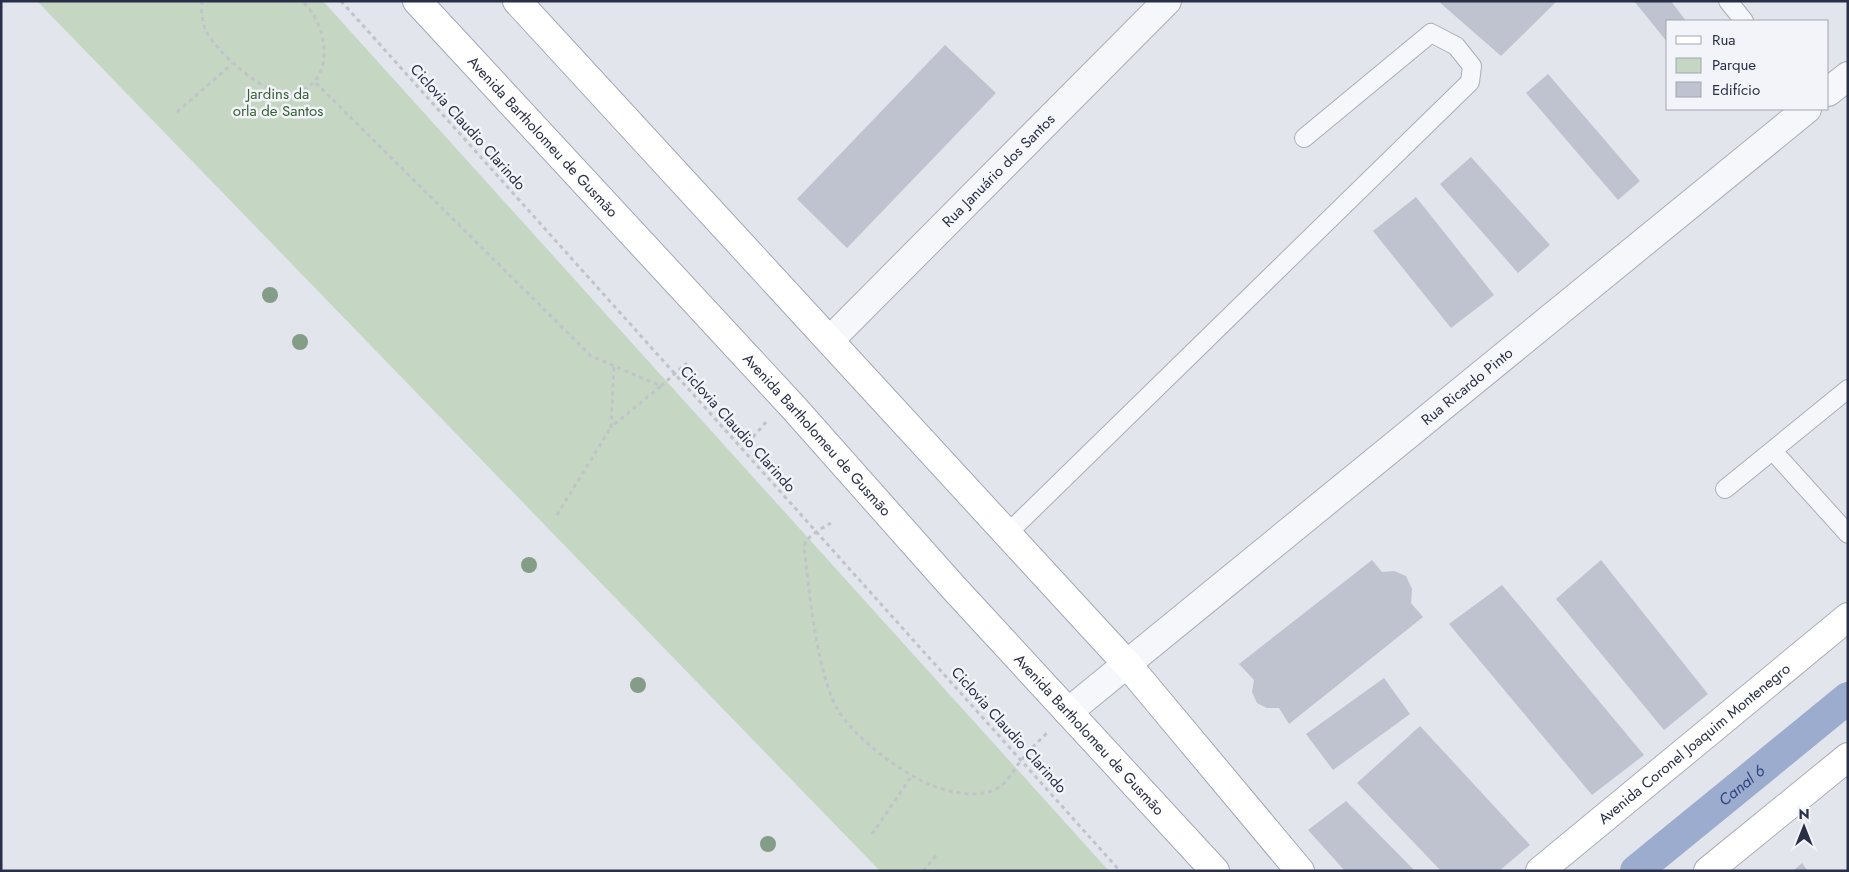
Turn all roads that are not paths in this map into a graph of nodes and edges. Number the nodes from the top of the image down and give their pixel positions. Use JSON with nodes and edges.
{"nodes":[{"id":1,"x":417,"y":1,"type":"edge"},
{"id":2,"x":517,"y":1,"type":"edge"},
{"id":3,"x":1167,"y":1,"type":"edge"},
{"id":4,"x":1728,"y":1,"type":"edge"},
{"id":5,"x":1743,"y":20,"type":"edge"},
{"id":6,"x":1848,"y":76,"type":"edge"},
{"id":7,"x":1829,"y":91,"type":"edge"},
{"id":8,"x":1806,"y":110,"type":"edge"},
{"id":9,"x":1304,"y":138,"type":"dead end"},
{"id":10,"x":830,"y":340,"type":"junction"},
{"id":11,"x":1848,"y":389,"type":"edge"},
{"id":12,"x":1773,"y":451,"type":"junction"},
{"id":13,"x":1725,"y":489,"type":"dead end"},
{"id":14,"x":1007,"y":534,"type":"junction"},
{"id":15,"x":1848,"y":534,"type":"edge"},
{"id":16,"x":1848,"y":617,"type":"edge"},
{"id":17,"x":1127,"y":664,"type":"junction"},
{"id":18,"x":1068,"y":712,"type":"junction"},
{"id":19,"x":1848,"y":757,"type":"edge"},
{"id":20,"x":1215,"y":871,"type":"edge"},
{"id":21,"x":1300,"y":871,"type":"edge"},
{"id":22,"x":1540,"y":871,"type":"edge"},
{"id":23,"x":1708,"y":871,"type":"edge"}],
"edges":[{"from":1,"to":18,"type":"main road","name":"Avenida Bartholomeu de Gusmão"},
{"from":2,"to":10,"type":"main road"},
{"from":3,"to":10,"type":"street","name":"Rua Januário dos Santos"},
{"from":4,"to":5,"type":"lane"},
{"from":6,"to":7,"type":"street"},
{"from":8,"to":17,"type":"street","name":"Rua Ricardo Pinto"},
{"from":9,"to":14,"type":"lane"},
{"from":10,"to":14,"type":"main road"},
{"from":11,"to":12,"type":"lane"},
{"from":12,"to":13,"type":"lane"},
{"from":12,"to":15,"type":"lane"},
{"from":14,"to":17,"type":"main road"},
{"from":16,"to":22,"type":"main road","name":"Avenida Coronel Joaquim Montenegro"},
{"from":17,"to":18,"type":"street","name":"Rua Ricardo Pinto"},
{"from":17,"to":21,"type":"main road"},
{"from":18,"to":20,"type":"main road","name":"Avenida Bartholomeu de Gusmão"},
{"from":19,"to":23,"type":"main road"}]}
